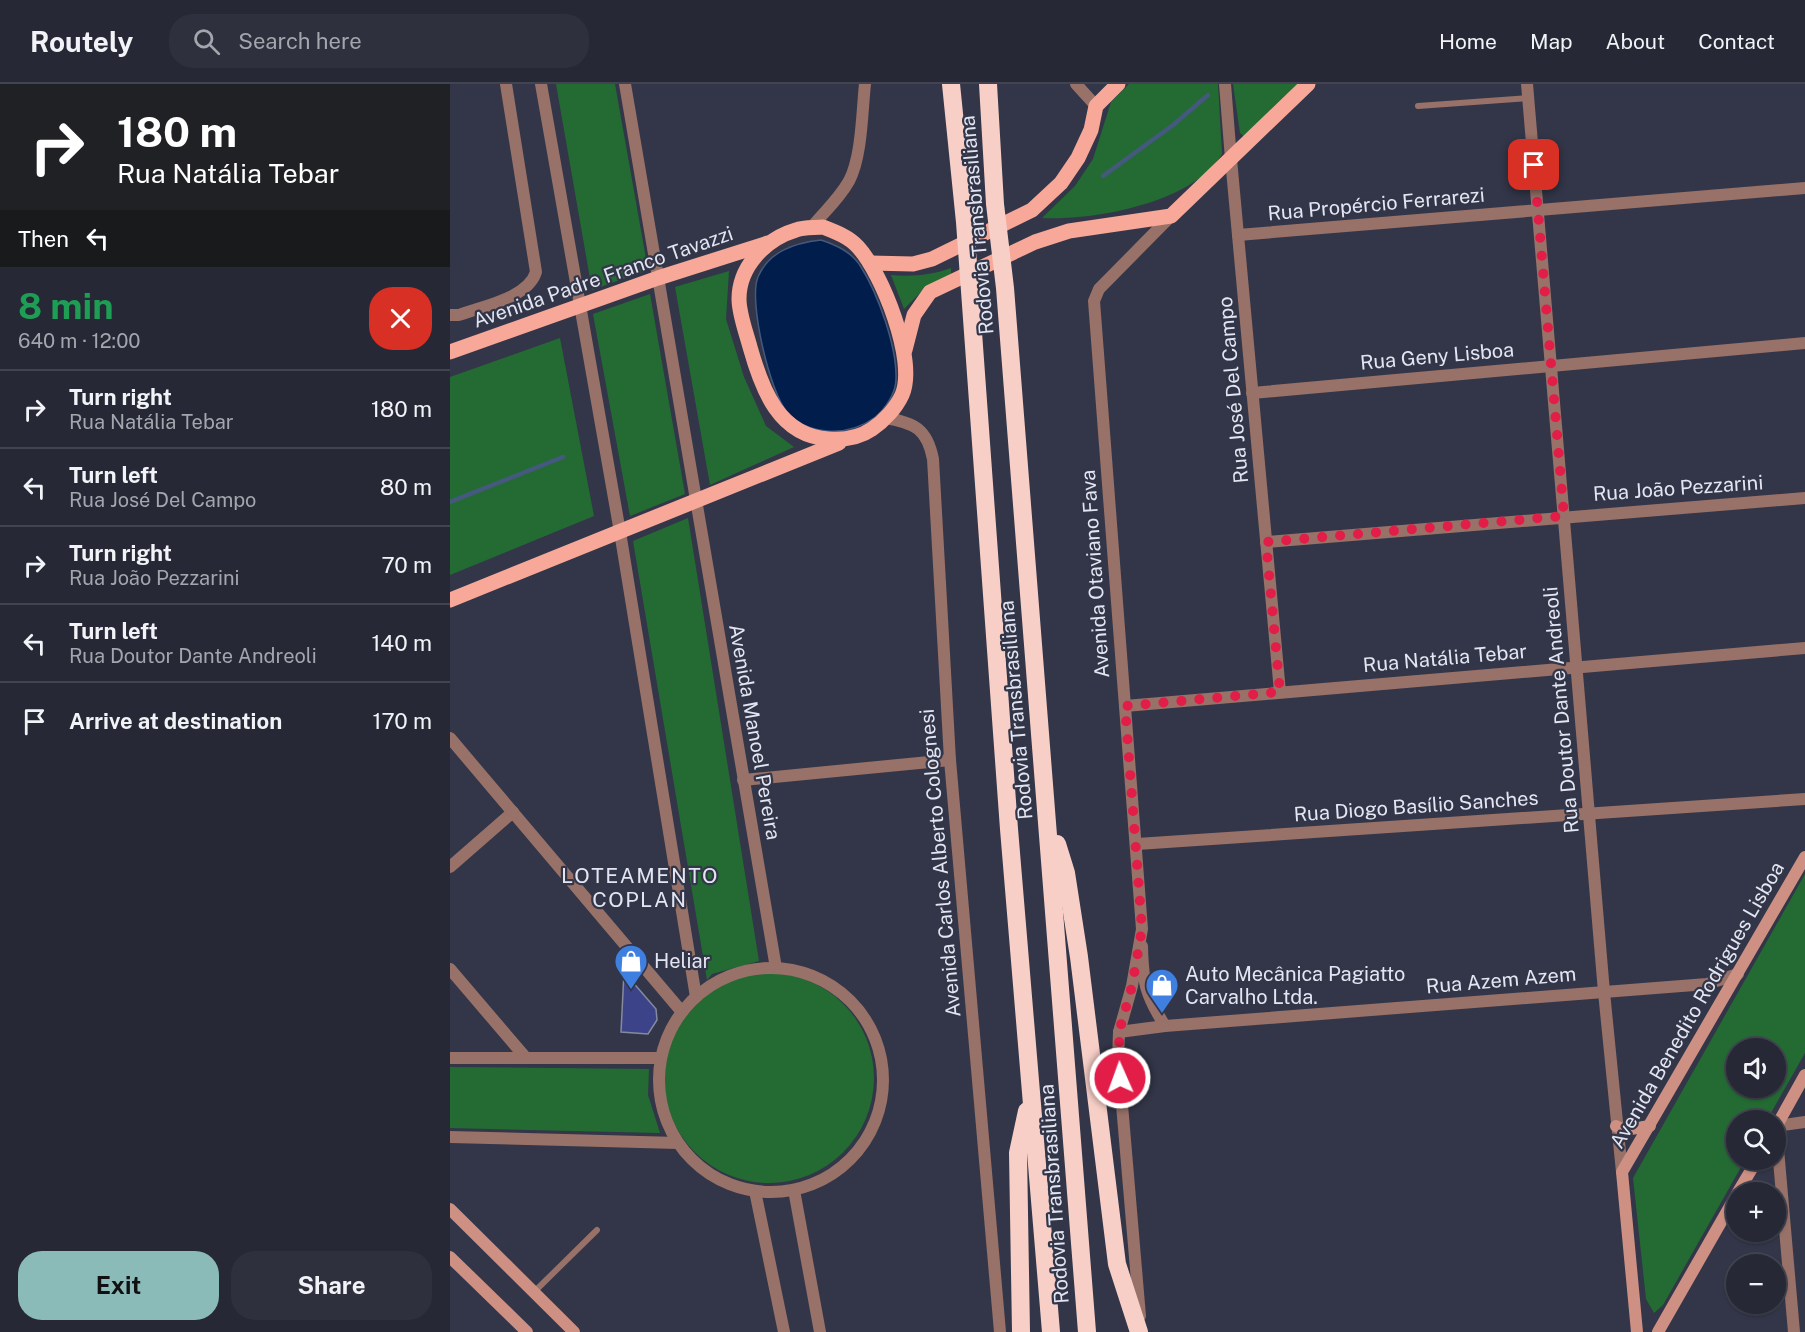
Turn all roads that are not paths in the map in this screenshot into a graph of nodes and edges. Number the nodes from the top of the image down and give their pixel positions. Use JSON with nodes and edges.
{"nodes":[{"id":1,"x":506,"y":84,"type":"edge"},
{"id":2,"x":541,"y":84,"type":"edge"},
{"id":3,"x":625,"y":84,"type":"edge"},
{"id":4,"x":865,"y":84,"type":"edge"},
{"id":5,"x":951,"y":84,"type":"edge"},
{"id":6,"x":988,"y":84,"type":"edge"},
{"id":7,"x":1076,"y":84,"type":"edge"},
{"id":8,"x":1118,"y":84,"type":"edge"},
{"id":9,"x":1225,"y":84,"type":"edge"},
{"id":10,"x":1308,"y":84,"type":"edge"},
{"id":11,"x":1527,"y":84,"type":"edge"},
{"id":12,"x":1528,"y":98,"type":"junction"},
{"id":13,"x":1418,"y":105,"type":"dead end"},
{"id":14,"x":1096,"y":106,"type":"junction"},
{"id":15,"x":1231,"y":159,"type":"junction"},
{"id":16,"x":1805,"y":188,"type":"edge"},
{"id":17,"x":1538,"y":210,"type":"junction"},
{"id":18,"x":1171,"y":216,"type":"junction"},
{"id":19,"x":811,"y":228,"type":"junction"},
{"id":20,"x":1238,"y":235,"type":"junction"},
{"id":21,"x":769,"y":242,"type":"junction"},
{"id":22,"x":870,"y":263,"type":"junction"},
{"id":23,"x":658,"y":278,"type":"junction"},
{"id":24,"x":580,"y":306,"type":"junction"},
{"id":25,"x":450,"y":315,"type":"edge"},
{"id":26,"x":1805,"y":343,"type":"edge"},
{"id":27,"x":450,"y":352,"type":"edge"},
{"id":28,"x":904,"y":357,"type":"junction"},
{"id":29,"x":1551,"y":366,"type":"junction"},
{"id":30,"x":1252,"y":393,"type":"junction"},
{"id":31,"x":886,"y":418,"type":"junction"},
{"id":32,"x":844,"y":440,"type":"junction"},
{"id":33,"x":1805,"y":498,"type":"edge"},
{"id":34,"x":696,"y":502,"type":"junction"},
{"id":35,"x":1564,"y":516,"type":"junction"},
{"id":36,"x":620,"y":532,"type":"junction"},
{"id":37,"x":1266,"y":542,"type":"junction"},
{"id":38,"x":450,"y":600,"type":"edge"},
{"id":39,"x":1805,"y":648,"type":"edge"},
{"id":40,"x":1577,"y":667,"type":"junction"},
{"id":41,"x":1280,"y":692,"type":"junction"},
{"id":42,"x":1125,"y":706,"type":"junction"},
{"id":43,"x":450,"y":738,"type":"edge"},
{"id":44,"x":950,"y":760,"type":"junction"},
{"id":45,"x":743,"y":780,"type":"junction"},
{"id":46,"x":1805,"y":799,"type":"edge"},
{"id":47,"x":1046,"y":810,"type":"junction"},
{"id":48,"x":513,"y":812,"type":"junction"},
{"id":49,"x":1589,"y":814,"type":"junction"},
{"id":50,"x":1137,"y":844,"type":"junction"},
{"id":51,"x":1805,"y":857,"type":"edge"},
{"id":52,"x":450,"y":867,"type":"edge"},
{"id":53,"x":1142,"y":929,"type":"junction"},
{"id":54,"x":776,"y":968,"type":"junction"},
{"id":55,"x":450,"y":969,"type":"edge"},
{"id":56,"x":1738,"y":974,"type":"junction"},
{"id":57,"x":1707,"y":984,"type":"junction"},
{"id":58,"x":1604,"y":992,"type":"junction"},
{"id":59,"x":1725,"y":995,"type":"junction"},
{"id":60,"x":696,"y":997,"type":"junction"},
{"id":61,"x":682,"y":1012,"type":"junction"},
{"id":62,"x":1165,"y":1026,"type":"junction"},
{"id":63,"x":1119,"y":1032,"type":"junction"},
{"id":64,"x":450,"y":1058,"type":"edge"},
{"id":65,"x":526,"y":1058,"type":"junction"},
{"id":66,"x":661,"y":1059,"type":"junction"},
{"id":67,"x":1805,"y":1075,"type":"edge"},
{"id":68,"x":1031,"y":1089,"type":"junction"},
{"id":69,"x":1785,"y":1110,"type":"edge"},
{"id":70,"x":1805,"y":1122,"type":"edge"},
{"id":71,"x":1786,"y":1125,"type":"edge"},
{"id":72,"x":1616,"y":1126,"type":"junction"},
{"id":73,"x":1650,"y":1126,"type":"junction"},
{"id":74,"x":450,"y":1137,"type":"edge"},
{"id":75,"x":678,"y":1143,"type":"junction"},
{"id":76,"x":1780,"y":1170,"type":"edge"},
{"id":77,"x":1622,"y":1172,"type":"junction"},
{"id":78,"x":794,"y":1190,"type":"junction"},
{"id":79,"x":755,"y":1191,"type":"junction"},
{"id":80,"x":450,"y":1209,"type":"edge"},
{"id":81,"x":1726,"y":1214,"type":"edge"},
{"id":82,"x":597,"y":1230,"type":"dead end"},
{"id":83,"x":450,"y":1257,"type":"edge"},
{"id":84,"x":534,"y":1292,"type":"junction"},
{"id":85,"x":527,"y":1332,"type":"edge"},
{"id":86,"x":574,"y":1332,"type":"edge"},
{"id":87,"x":784,"y":1332,"type":"edge"},
{"id":88,"x":820,"y":1332,"type":"edge"},
{"id":89,"x":1000,"y":1332,"type":"edge"},
{"id":90,"x":1021,"y":1332,"type":"edge"},
{"id":91,"x":1051,"y":1332,"type":"edge"},
{"id":92,"x":1087,"y":1332,"type":"edge"},
{"id":93,"x":1140,"y":1332,"type":"edge"},
{"id":94,"x":1637,"y":1332,"type":"edge"},
{"id":95,"x":1658,"y":1332,"type":"edge"},
{"id":96,"x":1794,"y":1332,"type":"edge"}],
"edges":[{"from":1,"to":25,"type":"street"},
{"from":2,"to":24,"type":"street"},
{"from":3,"to":23,"type":"street","name":"Avenida Manoel Pereira"},
{"from":4,"to":19,"type":"street"},
{"from":5,"to":68,"type":"highway","name":"Rodovia Transbrasiliana"},
{"from":6,"to":47,"type":"highway","name":"Rodovia Transbrasiliana"},
{"from":7,"to":14,"type":"street"},
{"from":8,"to":14,"type":"main road"},
{"from":9,"to":15,"type":"street","name":"Rua José Del Campo"},
{"from":10,"to":15,"type":"main road"},
{"from":11,"to":12,"type":"street","name":"Rua Doutor Dante Andreoli"},
{"from":12,"to":13,"type":"lane"},
{"from":12,"to":17,"type":"street","name":"Rua Doutor Dante Andreoli"},
{"from":14,"to":22,"type":"main road"},
{"from":15,"to":18,"type":"main road"},
{"from":15,"to":20,"type":"street","name":"Rua José Del Campo"},
{"from":16,"to":17,"type":"street","name":"Rua Propércio Ferrarezi"},
{"from":17,"to":20,"type":"street","name":"Rua Propércio Ferrarezi"},
{"from":17,"to":29,"type":"street","name":"Rua Doutor Dante Andreoli"},
{"from":18,"to":28,"type":"main road"},
{"from":18,"to":42,"type":"street","name":"Avenida Otaviano Fava"},
{"from":19,"to":21,"type":"main road"},
{"from":19,"to":22,"type":"main road"},
{"from":20,"to":30,"type":"street","name":"Rua José Del Campo"},
{"from":21,"to":23,"type":"main road","name":"Avenida Padre Franco Tavazzi"},
{"from":21,"to":32,"type":"main road"},
{"from":22,"to":28,"type":"main road"},
{"from":23,"to":24,"type":"main road","name":"Avenida Padre Franco Tavazzi"},
{"from":23,"to":34,"type":"street","name":"Avenida Manoel Pereira"},
{"from":24,"to":27,"type":"main road","name":"Avenida Padre Franco Tavazzi"},
{"from":24,"to":36,"type":"street"},
{"from":26,"to":29,"type":"street","name":"Rua Geny Lisboa"},
{"from":28,"to":31,"type":"main road"},
{"from":29,"to":30,"type":"street","name":"Rua Geny Lisboa"},
{"from":29,"to":35,"type":"street","name":"Rua Doutor Dante Andreoli"},
{"from":30,"to":37,"type":"street","name":"Rua José Del Campo"},
{"from":31,"to":32,"type":"main road"},
{"from":31,"to":44,"type":"street","name":"Avenida Carlos Alberto Colognesi"},
{"from":32,"to":34,"type":"main road"},
{"from":33,"to":35,"type":"street","name":"Rua João Pezzarini"},
{"from":34,"to":36,"type":"main road"},
{"from":34,"to":45,"type":"street","name":"Avenida Manoel Pereira"},
{"from":35,"to":37,"type":"street","name":"Rua João Pezzarini"},
{"from":35,"to":40,"type":"street","name":"Rua Doutor Dante Andreoli"},
{"from":36,"to":38,"type":"main road"},
{"from":36,"to":60,"type":"street"},
{"from":37,"to":41,"type":"street","name":"Rua José Del Campo"},
{"from":39,"to":40,"type":"street","name":"Rua Natália Tebar"},
{"from":40,"to":41,"type":"street","name":"Rua Natália Tebar"},
{"from":40,"to":49,"type":"street","name":"Rua Doutor Dante Andreoli"},
{"from":41,"to":42,"type":"street","name":"Rua Natália Tebar"},
{"from":42,"to":50,"type":"street","name":"Avenida Otaviano Fava"},
{"from":43,"to":48,"type":"street"},
{"from":44,"to":45,"type":"street"},
{"from":44,"to":89,"type":"street","name":"Avenida Carlos Alberto Colognesi"},
{"from":45,"to":54,"type":"street","name":"Avenida Manoel Pereira"},
{"from":46,"to":49,"type":"street","name":"Rua Diogo Basílio Sanches"},
{"from":47,"to":92,"type":"highway","name":"Rodovia Transbrasiliana"},
{"from":47,"to":93,"type":"highway"},
{"from":48,"to":52,"type":"street"},
{"from":48,"to":61,"type":"street"},
{"from":49,"to":50,"type":"street","name":"Rua Diogo Basílio Sanches"},
{"from":49,"to":58,"type":"street","name":"Rua Doutor Dante Andreoli"},
{"from":50,"to":53,"type":"street","name":"Avenida Otaviano Fava"},
{"from":51,"to":56,"type":"main road","name":"Avenida Benedito Rodrigues Lisboa"},
{"from":53,"to":62,"type":"street","name":"Avenida Otaviano Fava"},
{"from":53,"to":63,"type":"street","name":"Avenida Otaviano Fava"},
{"from":54,"to":60,"type":"street"},
{"from":54,"to":78,"type":"street"},
{"from":55,"to":65,"type":"street"},
{"from":56,"to":57,"type":"street","name":"Rua Azem Azem"},
{"from":56,"to":59,"type":"main road","name":"Avenida Benedito Rodrigues Lisboa"},
{"from":57,"to":58,"type":"street","name":"Rua Azem Azem"},
{"from":57,"to":59,"type":"street"},
{"from":58,"to":62,"type":"street","name":"Rua Azem Azem"},
{"from":58,"to":72,"type":"street","name":"Rua Doutor Dante Andreoli"},
{"from":59,"to":73,"type":"main road","name":"Avenida Benedito Rodrigues Lisboa"},
{"from":60,"to":61,"type":"street"},
{"from":61,"to":66,"type":"street"},
{"from":62,"to":63,"type":"street","name":"Rua Azem Azem"},
{"from":63,"to":93,"type":"street","name":"Avenida Otaviano Fava"},
{"from":64,"to":65,"type":"street"},
{"from":65,"to":66,"type":"street"},
{"from":66,"to":75,"type":"street"},
{"from":67,"to":69,"type":"main road"},
{"from":68,"to":90,"type":"highway"},
{"from":68,"to":91,"type":"highway","name":"Rodovia Transbrasiliana"},
{"from":70,"to":71,"type":"street"},
{"from":72,"to":73,"type":"main road"},
{"from":72,"to":77,"type":"street","name":"Rua Doutor Dante Andreoli"},
{"from":73,"to":77,"type":"main road","name":"Avenida Benedito Rodrigues Lisboa"},
{"from":74,"to":75,"type":"street"},
{"from":75,"to":79,"type":"street"},
{"from":76,"to":96,"type":"street"},
{"from":77,"to":94,"type":"main road","name":"Rua Doutor Dante Andreoli"},
{"from":78,"to":79,"type":"street"},
{"from":78,"to":88,"type":"street"},
{"from":79,"to":87,"type":"street"},
{"from":80,"to":84,"type":"main road"},
{"from":81,"to":95,"type":"main road"},
{"from":82,"to":84,"type":"lane"},
{"from":83,"to":85,"type":"main road"},
{"from":84,"to":86,"type":"main road"}]}
